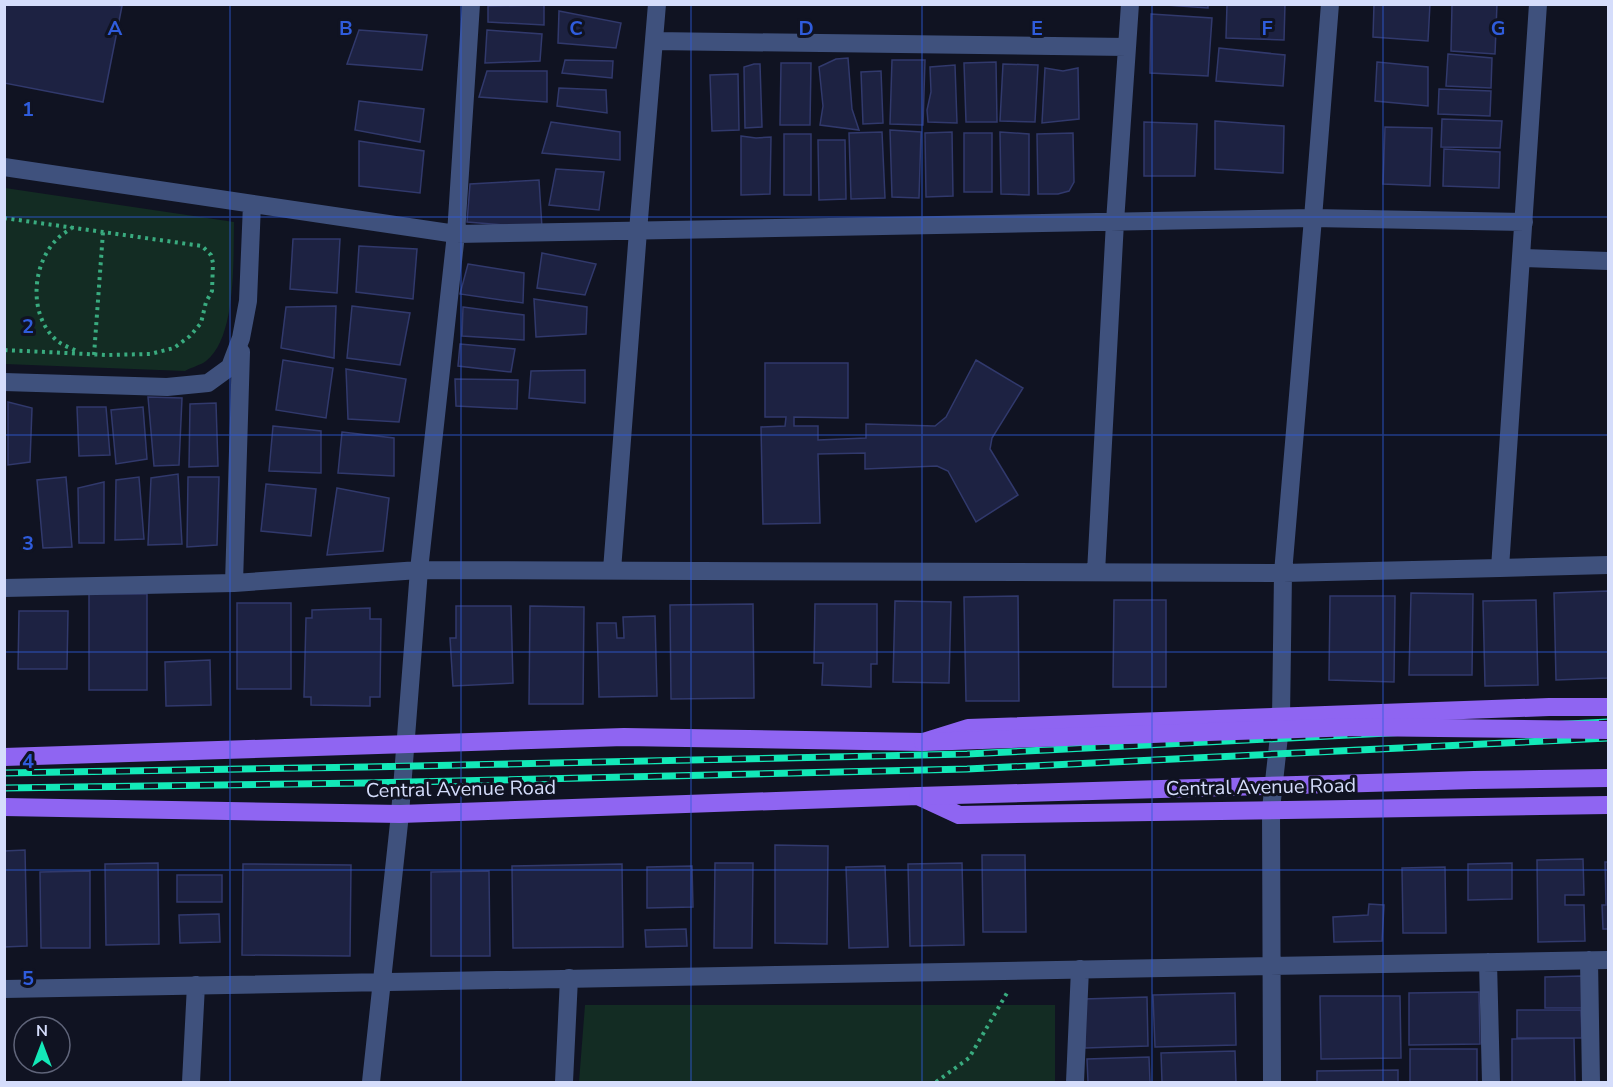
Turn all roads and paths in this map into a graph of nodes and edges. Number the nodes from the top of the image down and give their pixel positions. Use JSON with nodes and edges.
{"nodes":[{"id":1,"x":471,"y":4,"type":"edge"},
{"id":2,"x":657,"y":4,"type":"edge"},
{"id":3,"x":1130,"y":4,"type":"edge"},
{"id":4,"x":1330,"y":4,"type":"edge"},
{"id":5,"x":1538,"y":4,"type":"edge"},
{"id":6,"x":654,"y":41,"type":"junction"},
{"id":7,"x":1127,"y":47,"type":"junction"},
{"id":8,"x":4,"y":167,"type":"edge"},
{"id":9,"x":252,"y":204,"type":"junction"},
{"id":10,"x":4,"y":218,"type":"edge"},
{"id":11,"x":1313,"y":218,"type":"junction"},
{"id":12,"x":1115,"y":222,"type":"junction"},
{"id":13,"x":1524,"y":222,"type":"junction"},
{"id":14,"x":73,"y":227,"type":"junction"},
{"id":15,"x":638,"y":231,"type":"junction"},
{"id":16,"x":103,"y":232,"type":"junction"},
{"id":17,"x":456,"y":234,"type":"junction"},
{"id":18,"x":1521,"y":258,"type":"junction"},
{"id":19,"x":1608,"y":261,"type":"edge"},
{"id":20,"x":241,"y":338,"type":"junction"},
{"id":21,"x":4,"y":350,"type":"edge"},
{"id":22,"x":82,"y":354,"type":"junction"},
{"id":23,"x":94,"y":355,"type":"junction"},
{"id":24,"x":4,"y":382,"type":"edge"},
{"id":25,"x":1608,"y":565,"type":"edge"},
{"id":26,"x":1500,"y":568,"type":"junction"},
{"id":27,"x":419,"y":570,"type":"junction"},
{"id":28,"x":612,"y":570,"type":"junction"},
{"id":29,"x":1096,"y":572,"type":"junction"},
{"id":30,"x":1283,"y":573,"type":"junction"},
{"id":31,"x":234,"y":583,"type":"junction"},
{"id":32,"x":4,"y":588,"type":"edge"},
{"id":33,"x":1608,"y":707,"type":"edge"},
{"id":34,"x":1281,"y":718,"type":"junction"},
{"id":35,"x":1608,"y":730,"type":"edge"},
{"id":36,"x":923,"y":742,"type":"junction"},
{"id":37,"x":405,"y":744,"type":"junction"},
{"id":38,"x":4,"y":757,"type":"edge"},
{"id":39,"x":1608,"y":777,"type":"edge"},
{"id":40,"x":918,"y":796,"type":"junction"},
{"id":41,"x":1608,"y":805,"type":"edge"},
{"id":42,"x":4,"y":807,"type":"edge"},
{"id":43,"x":1271,"y":809,"type":"junction"},
{"id":44,"x":400,"y":814,"type":"junction"},
{"id":45,"x":1589,"y":960,"type":"junction"},
{"id":46,"x":1608,"y":960,"type":"edge"},
{"id":47,"x":1488,"y":962,"type":"junction"},
{"id":48,"x":1271,"y":966,"type":"junction"},
{"id":49,"x":1080,"y":969,"type":"junction"},
{"id":50,"x":1020,"y":970,"type":"junction"},
{"id":51,"x":569,"y":978,"type":"junction"},
{"id":52,"x":381,"y":982,"type":"junction"},
{"id":53,"x":196,"y":985,"type":"junction"},
{"id":54,"x":4,"y":988,"type":"edge"},
{"id":55,"x":191,"y":1083,"type":"edge"},
{"id":56,"x":371,"y":1083,"type":"edge"},
{"id":57,"x":564,"y":1083,"type":"edge"},
{"id":58,"x":936,"y":1083,"type":"edge"},
{"id":59,"x":1075,"y":1083,"type":"edge"},
{"id":60,"x":1272,"y":1083,"type":"edge"},
{"id":61,"x":1491,"y":1083,"type":"edge"},
{"id":62,"x":1591,"y":1083,"type":"edge"}],
"edges":[{"from":1,"to":17,"type":"street"},
{"from":2,"to":6,"type":"street"},
{"from":3,"to":7,"type":"street"},
{"from":4,"to":11,"type":"street"},
{"from":5,"to":13,"type":"street"},
{"from":6,"to":7,"type":"street"},
{"from":6,"to":15,"type":"street"},
{"from":7,"to":12,"type":"street"},
{"from":8,"to":9,"type":"street"},
{"from":9,"to":17,"type":"street"},
{"from":9,"to":20,"type":"street"},
{"from":10,"to":14,"type":"path"},
{"from":11,"to":12,"type":"street"},
{"from":11,"to":13,"type":"street"},
{"from":11,"to":30,"type":"street"},
{"from":12,"to":15,"type":"street"},
{"from":12,"to":29,"type":"street"},
{"from":13,"to":18,"type":"street"},
{"from":14,"to":16,"type":"path"},
{"from":14,"to":22,"type":"path"},
{"from":15,"to":17,"type":"street"},
{"from":15,"to":28,"type":"street"},
{"from":16,"to":23,"type":"path"},
{"from":16,"to":23,"type":"path"},
{"from":17,"to":27,"type":"street"},
{"from":18,"to":19,"type":"street"},
{"from":18,"to":26,"type":"street"},
{"from":20,"to":24,"type":"street"},
{"from":20,"to":31,"type":"street"},
{"from":21,"to":22,"type":"path"},
{"from":22,"to":23,"type":"path"},
{"from":25,"to":26,"type":"street"},
{"from":26,"to":30,"type":"street"},
{"from":27,"to":28,"type":"street"},
{"from":27,"to":31,"type":"street"},
{"from":27,"to":37,"type":"street"},
{"from":28,"to":29,"type":"street"},
{"from":29,"to":30,"type":"street"},
{"from":30,"to":34,"type":"street"},
{"from":31,"to":32,"type":"street"},
{"from":33,"to":34,"type":"main road"},
{"from":34,"to":36,"type":"main road"},
{"from":34,"to":43,"type":"street"},
{"from":35,"to":36,"type":"main road","bridge":true},
{"from":36,"to":37,"type":"main road"},
{"from":37,"to":38,"type":"main road"},
{"from":37,"to":44,"type":"street"},
{"from":39,"to":40,"type":"main road","name":"Central Avenue Road","bridge":true},
{"from":40,"to":43,"type":"main road","name":"Central Avenue Road"},
{"from":40,"to":44,"type":"main road","name":"Central Avenue Road"},
{"from":41,"to":43,"type":"main road","name":"Central Avenue Road"},
{"from":42,"to":44,"type":"main road","name":"Central Avenue Road"},
{"from":43,"to":48,"type":"street"},
{"from":44,"to":52,"type":"street"},
{"from":45,"to":46,"type":"street"},
{"from":45,"to":47,"type":"street"},
{"from":45,"to":62,"type":"street"},
{"from":47,"to":48,"type":"street"},
{"from":47,"to":61,"type":"street"},
{"from":48,"to":49,"type":"street"},
{"from":48,"to":60,"type":"street"},
{"from":49,"to":50,"type":"street"},
{"from":49,"to":59,"type":"street"},
{"from":50,"to":51,"type":"street"},
{"from":50,"to":58,"type":"path"},
{"from":51,"to":52,"type":"street"},
{"from":51,"to":57,"type":"street"},
{"from":52,"to":53,"type":"street"},
{"from":52,"to":56,"type":"street"},
{"from":53,"to":54,"type":"street"},
{"from":53,"to":55,"type":"street"}]}
